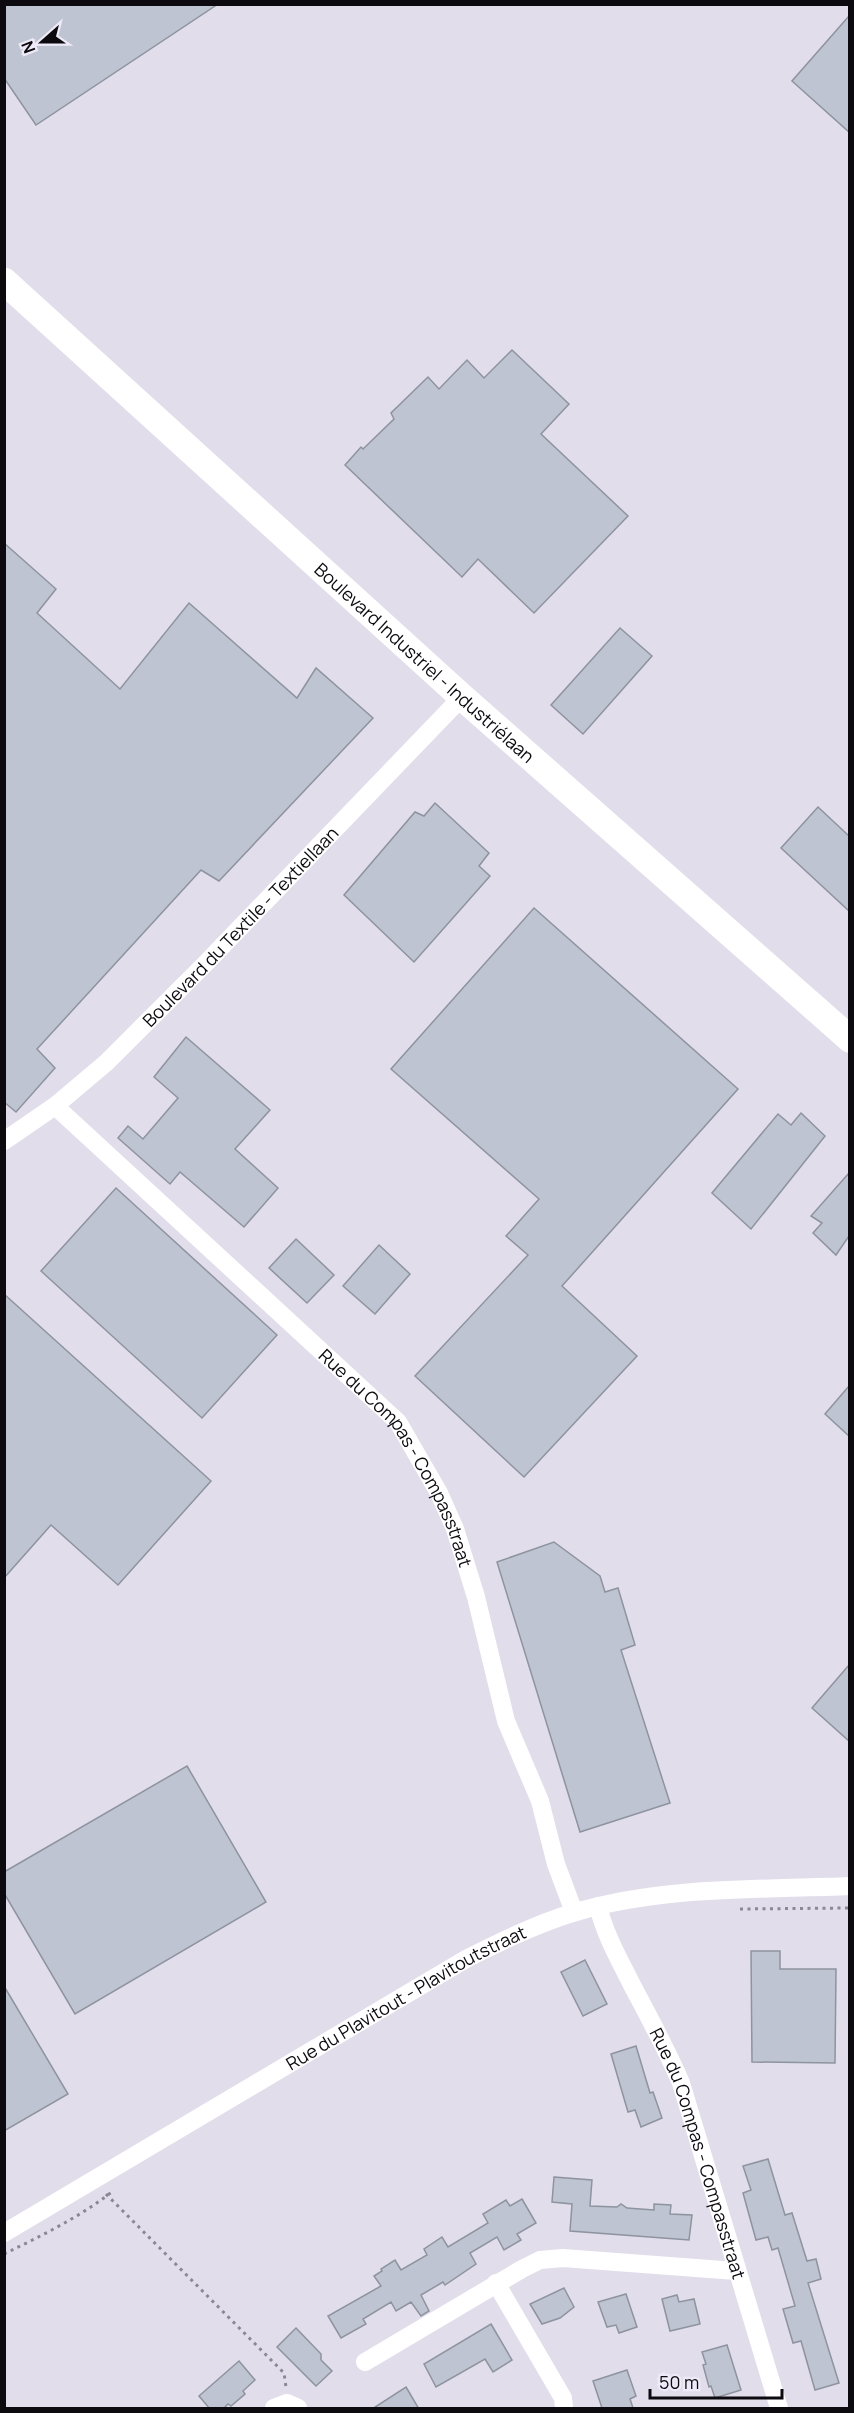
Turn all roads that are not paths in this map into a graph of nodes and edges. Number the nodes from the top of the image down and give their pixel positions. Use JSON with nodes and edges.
{"nodes":[{"id":1,"x":4,"y":280,"type":"edge"},
{"id":2,"x":462,"y":697,"type":"junction"},
{"id":3,"x":849,"y":1040,"type":"edge"},
{"id":4,"x":55,"y":1106,"type":"junction"},
{"id":5,"x":4,"y":1141,"type":"edge"},
{"id":6,"x":849,"y":1886,"type":"edge"},
{"id":7,"x":598,"y":1906,"type":"junction"},
{"id":8,"x":574,"y":1912,"type":"junction"},
{"id":9,"x":4,"y":2233,"type":"edge"},
{"id":10,"x":736,"y":2271,"type":"junction"},
{"id":11,"x":496,"y":2283,"type":"junction"},
{"id":12,"x":365,"y":2362,"type":"dead end"},
{"id":13,"x":564,"y":2409,"type":"edge"},
{"id":14,"x":779,"y":2409,"type":"edge"}],
"edges":[{"from":1,"to":2,"type":"main road","name":"Boulevard Industriel - Industriélaan"},
{"from":2,"to":3,"type":"main road","name":"Boulevard Industriel - Industriélaan"},
{"from":2,"to":4,"type":"street","name":"Boulevard du Textile - Textiellaan"},
{"from":4,"to":5,"type":"street","name":"Boulevard du Textile - Textiellaan"},
{"from":4,"to":8,"type":"street","name":"Rue du Compas - Compasstraat"},
{"from":6,"to":7,"type":"street","name":"Rue du Plavitout - Plavitoutstraat"},
{"from":7,"to":8,"type":"street","name":"Rue du Plavitout - Plavitoutstraat"},
{"from":7,"to":10,"type":"street","name":"Rue du Compas - Compasstraat"},
{"from":8,"to":9,"type":"street","name":"Rue du Plavitout - Plavitoutstraat"},
{"from":10,"to":11,"type":"street"},
{"from":10,"to":14,"type":"street","name":"Rue du Compas - Compasstraat"},
{"from":11,"to":12,"type":"street"},
{"from":11,"to":13,"type":"street"}]}
